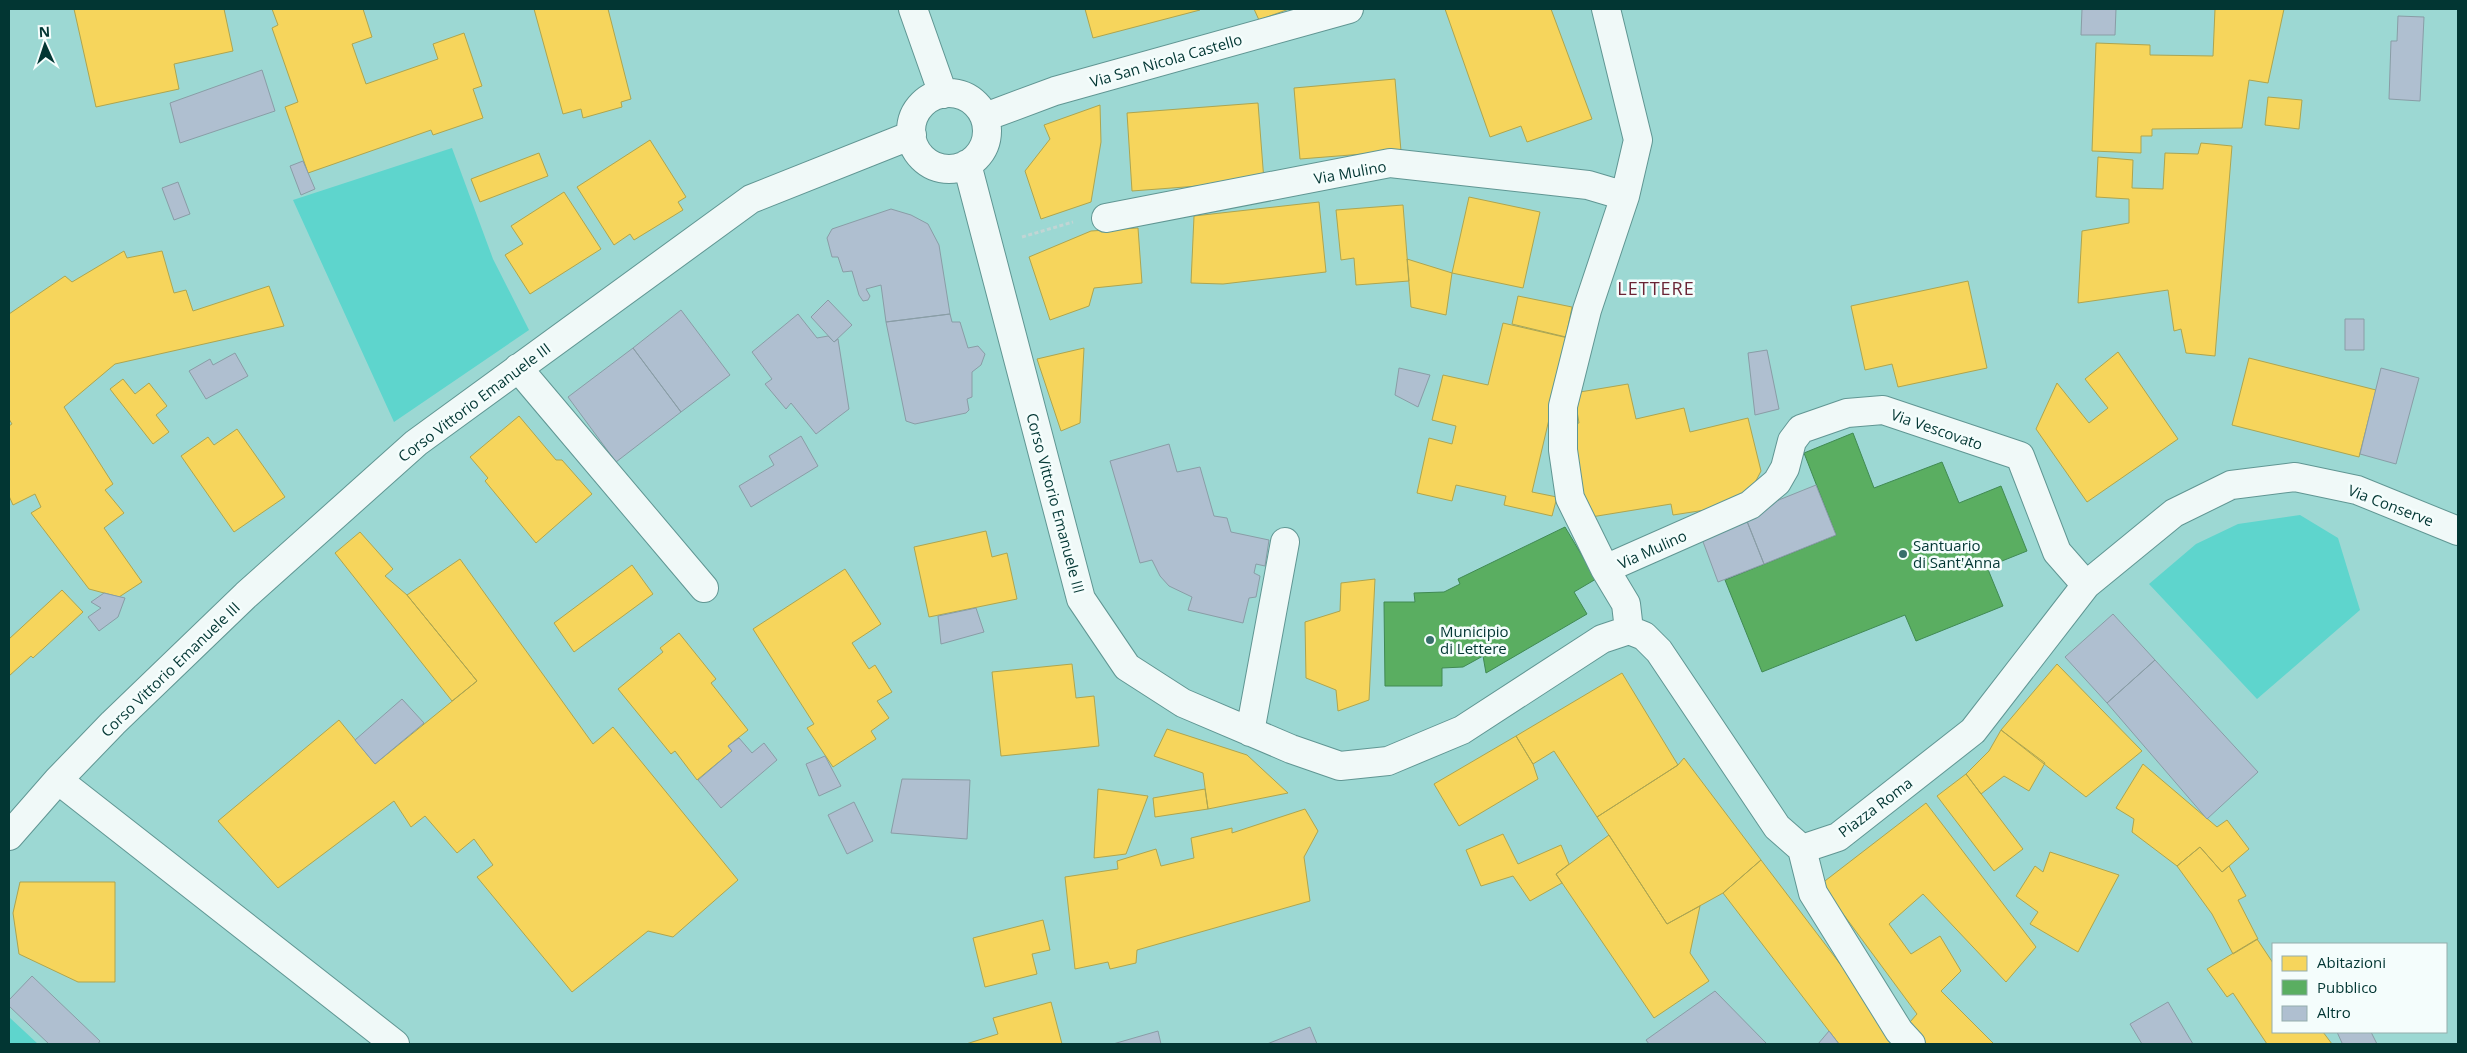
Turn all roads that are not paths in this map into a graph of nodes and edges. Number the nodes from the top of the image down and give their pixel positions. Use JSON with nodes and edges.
{"nodes":[{"id":1,"x":914,"y":9,"type":"edge"},
{"id":2,"x":1349,"y":9,"type":"edge"},
{"id":3,"x":1606,"y":9,"type":"edge"},
{"id":4,"x":943,"y":94,"type":"junction"},
{"id":5,"x":985,"y":117,"type":"junction"},
{"id":6,"x":912,"y":135,"type":"junction"},
{"id":7,"x":967,"y":164,"type":"junction"},
{"id":8,"x":1625,"y":196,"type":"junction"},
{"id":9,"x":1106,"y":218,"type":"road end"},
{"id":10,"x":518,"y":368,"type":"junction"},
{"id":11,"x":1698,"y":528,"type":"joint"},
{"id":12,"x":2458,"y":531,"type":"edge"},
{"id":13,"x":1285,"y":542,"type":"dead end"},
{"id":14,"x":1606,"y":569,"type":"junction"},
{"id":15,"x":2086,"y":585,"type":"junction"},
{"id":16,"x":704,"y":588,"type":"dead end"},
{"id":17,"x":1629,"y":630,"type":"junction"},
{"id":18,"x":1250,"y":732,"type":"junction"},
{"id":19,"x":58,"y":780,"type":"junction"},
{"id":20,"x":9,"y":836,"type":"edge"},
{"id":21,"x":1802,"y":849,"type":"junction"},
{"id":22,"x":395,"y":1044,"type":"edge"},
{"id":23,"x":1911,"y":1044,"type":"edge"}],
"edges":[{"from":1,"to":4,"type":"street"},
{"from":2,"to":5,"type":"street","name":"Via San Nicola Castello"},
{"from":3,"to":8,"type":"street"},
{"from":4,"to":5,"type":"street"},
{"from":4,"to":6,"type":"street"},
{"from":5,"to":7,"type":"street"},
{"from":6,"to":7,"type":"street"},
{"from":6,"to":10,"type":"street","name":"Corso Vittorio Emanuele III"},
{"from":7,"to":18,"type":"street","name":"Corso Vittorio Emanuele III"},
{"from":8,"to":9,"type":"street","name":"Via Mulino"},
{"from":8,"to":14,"type":"street"},
{"from":10,"to":16,"type":"street"},
{"from":10,"to":19,"type":"street","name":"Corso Vittorio Emanuele III"},
{"from":11,"to":14,"type":"street","name":"Via Mulino"},
{"from":11,"to":15,"type":"street","name":"Via Vescovato"},
{"from":12,"to":15,"type":"street","name":"Via Conserve"},
{"from":13,"to":18,"type":"street"},
{"from":14,"to":17,"type":"street"},
{"from":15,"to":21,"type":"street","name":"Piazza Roma"},
{"from":17,"to":18,"type":"street","name":"Corso Vittorio Emanuele III"},
{"from":17,"to":21,"type":"street"},
{"from":19,"to":20,"type":"street","name":"Corso Vittorio Emanuele III"},
{"from":19,"to":22,"type":"street"},
{"from":21,"to":23,"type":"street"}]}
